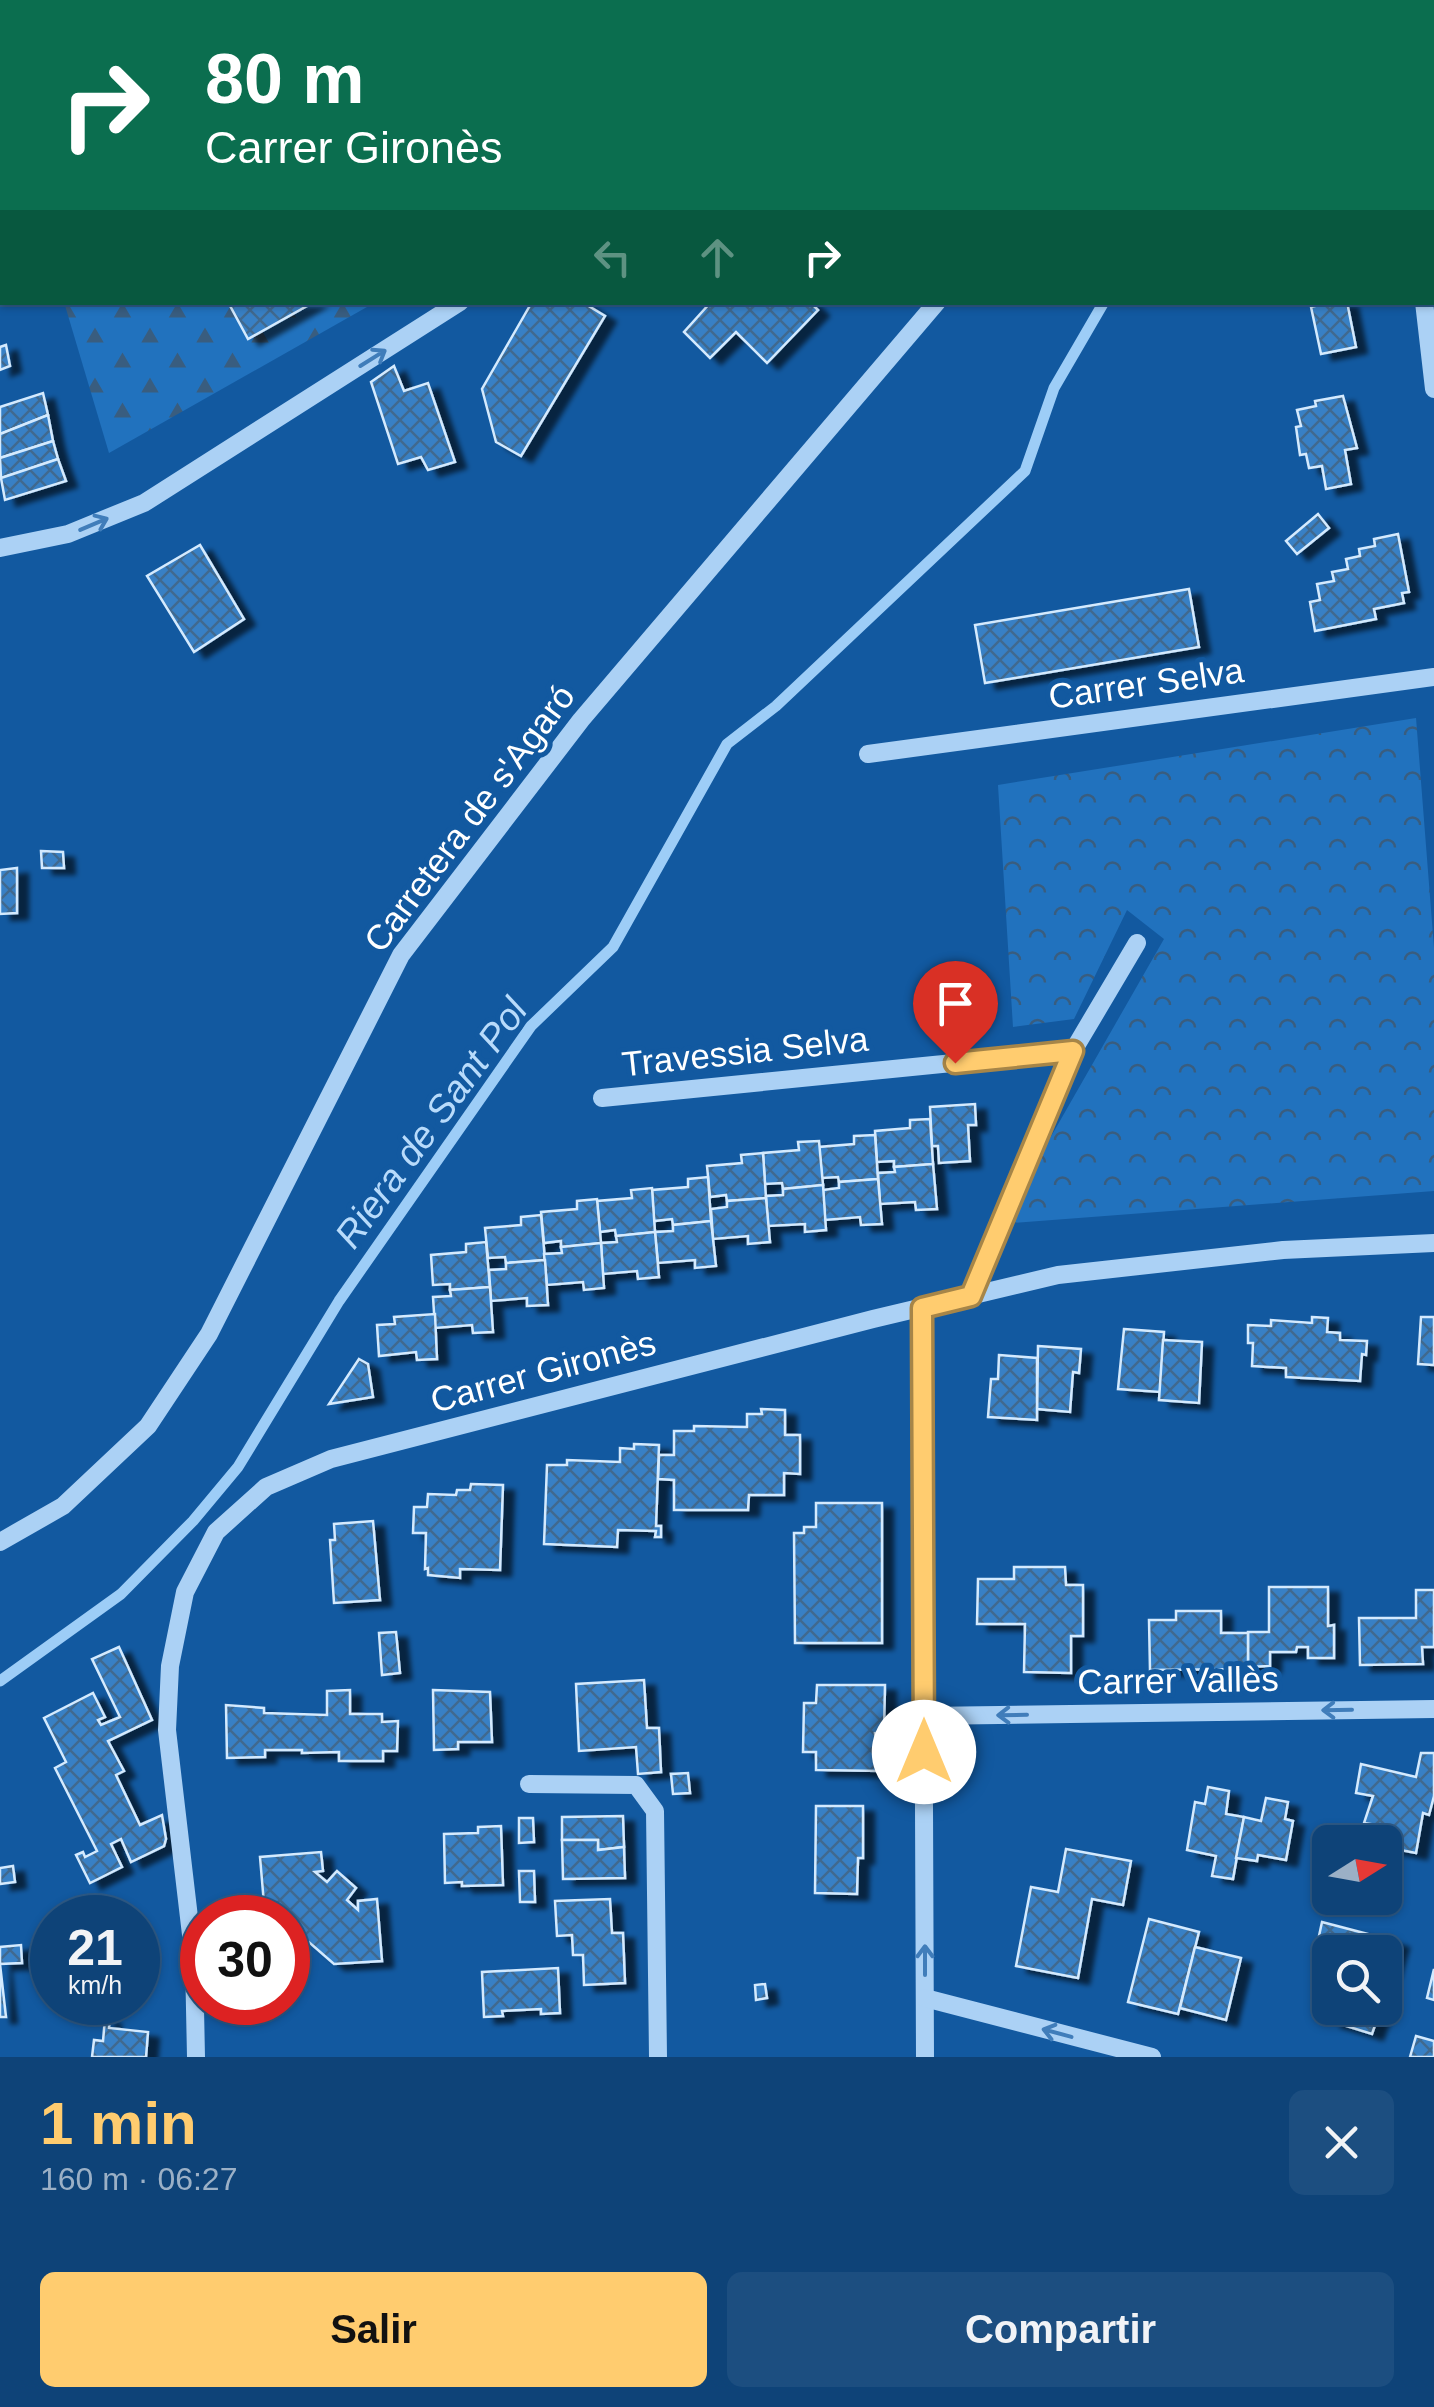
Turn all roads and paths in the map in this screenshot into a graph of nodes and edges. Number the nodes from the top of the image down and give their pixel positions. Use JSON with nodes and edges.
{"nodes":[{"id":1,"x":455,"y":305,"type":"edge"},
{"id":2,"x":934,"y":305,"type":"edge"},
{"id":3,"x":1424,"y":305,"type":"edge"},
{"id":4,"x":1434,"y":389,"type":"edge"},
{"id":5,"x":0,"y":548,"type":"edge"},
{"id":6,"x":1434,"y":677,"type":"edge"},
{"id":7,"x":868,"y":754,"type":"dead end"},
{"id":8,"x":1137,"y":943,"type":"dead end"},
{"id":9,"x":1073,"y":1051,"type":"junction"},
{"id":10,"x":602,"y":1098,"type":"dead end"},
{"id":11,"x":1434,"y":1243,"type":"edge"},
{"id":12,"x":971,"y":1296,"type":"junction"},
{"id":13,"x":922,"y":1308,"type":"junction"},
{"id":14,"x":0,"y":1542,"type":"edge"},
{"id":15,"x":1434,"y":1709,"type":"edge"},
{"id":16,"x":924,"y":1716,"type":"junction"},
{"id":17,"x":528,"y":1784,"type":"dead end"},
{"id":18,"x":925,"y":1998,"type":"junction"},
{"id":19,"x":196,"y":2057,"type":"edge"},
{"id":20,"x":658,"y":2057,"type":"edge"},
{"id":21,"x":926,"y":2057,"type":"edge"},
{"id":22,"x":1152,"y":2057,"type":"edge"}],
"edges":[{"from":5,"to":1,"type":"street","one_way":true},
{"from":2,"to":14,"type":"street","name":"Carretera de s'Agaró"},
{"from":3,"to":4,"type":"street"},
{"from":6,"to":7,"type":"street","name":"Carrer Selva"},
{"from":8,"to":9,"type":"street"},
{"from":9,"to":10,"type":"street","name":"Travessia Selva"},
{"from":9,"to":12,"type":"street"},
{"from":11,"to":12,"type":"street","name":"Carrer Gironès"},
{"from":12,"to":13,"type":"street","name":"Carrer Gironès"},
{"from":13,"to":16,"type":"street"},
{"from":13,"to":19,"type":"street","name":"Carrer Gironès"},
{"from":15,"to":16,"type":"street","name":"Carrer Vallès","one_way":true},
{"from":18,"to":16,"type":"street","one_way":true},
{"from":17,"to":20,"type":"street"},
{"from":18,"to":21,"type":"street"},
{"from":22,"to":18,"type":"street","one_way":true}]}
